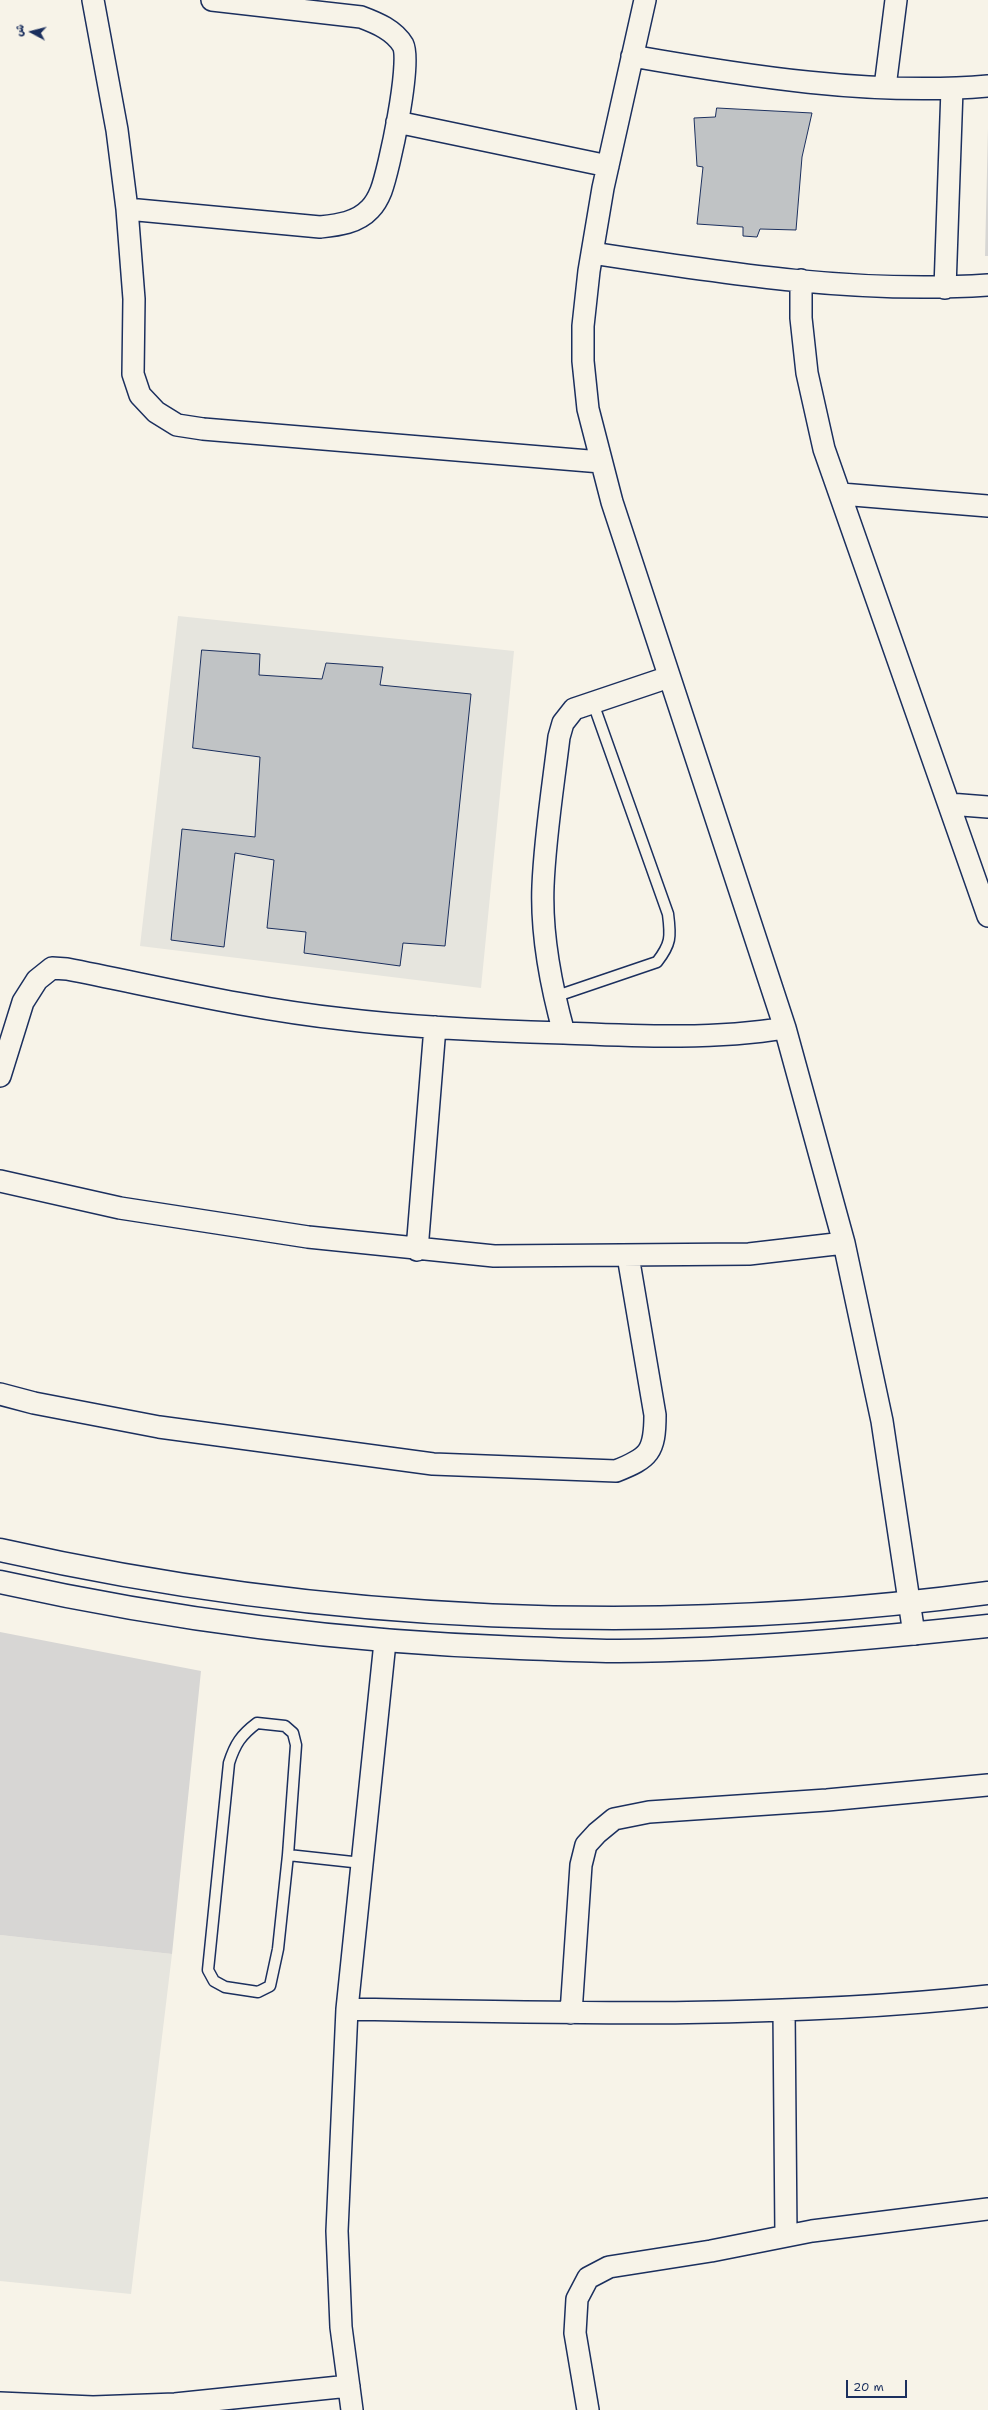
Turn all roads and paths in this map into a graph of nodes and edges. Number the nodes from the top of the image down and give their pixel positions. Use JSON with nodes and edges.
{"nodes":[{"id":1,"x":93,"y":0,"type":"edge"},
{"id":2,"x":212,"y":0,"type":"edge"},
{"id":3,"x":645,"y":0,"type":"edge"},
{"id":4,"x":896,"y":0,"type":"edge"},
{"id":5,"x":632,"y":56,"type":"junction"},
{"id":6,"x":988,"y":86,"type":"edge"},
{"id":7,"x":885,"y":87,"type":"junction"},
{"id":8,"x":952,"y":89,"type":"junction"},
{"id":9,"x":397,"y":122,"type":"junction"},
{"id":10,"x":608,"y":166,"type":"junction"},
{"id":11,"x":127,"y":209,"type":"junction"},
{"id":12,"x":592,"y":253,"type":"junction"},
{"id":13,"x":801,"y":280,"type":"junction"},
{"id":14,"x":988,"y":285,"type":"edge"},
{"id":15,"x":945,"y":288,"type":"junction"},
{"id":16,"x":601,"y":462,"type":"junction"},
{"id":17,"x":841,"y":494,"type":"junction"},
{"id":18,"x":988,"y":506,"type":"edge"},
{"id":19,"x":669,"y":677,"type":"junction"},
{"id":20,"x":593,"y":703,"type":"junction"},
{"id":21,"x":949,"y":804,"type":"junction"},
{"id":22,"x":988,"y":807,"type":"edge"},
{"id":23,"x":988,"y":916,"type":"edge"},
{"id":24,"x":554,"y":997,"type":"junction"},
{"id":25,"x":434,"y":1027,"type":"junction"},
{"id":26,"x":785,"y":1028,"type":"junction"},
{"id":27,"x":564,"y":1034,"type":"junction"},
{"id":28,"x":0,"y":1076,"type":"edge"},
{"id":29,"x":0,"y":1181,"type":"edge"},
{"id":30,"x":844,"y":1244,"type":"junction"},
{"id":31,"x":417,"y":1250,"type":"junction"},
{"id":32,"x":628,"y":1256,"type":"junction"},
{"id":33,"x":0,"y":1394,"type":"edge"},
{"id":34,"x":0,"y":1550,"type":"edge"},
{"id":35,"x":0,"y":1582,"type":"edge"},
{"id":36,"x":988,"y":1593,"type":"edge"},
{"id":37,"x":910,"y":1604,"type":"junction"},
{"id":38,"x":988,"y":1626,"type":"edge"},
{"id":39,"x":914,"y":1634,"type":"junction"},
{"id":40,"x":385,"y":1642,"type":"junction"},
{"id":41,"x":988,"y":1785,"type":"edge"},
{"id":42,"x":288,"y":1855,"type":"junction"},
{"id":43,"x":362,"y":1863,"type":"junction"},
{"id":44,"x":988,"y":1996,"type":"edge"},
{"id":45,"x":347,"y":2009,"type":"junction"},
{"id":46,"x":784,"y":2010,"type":"junction"},
{"id":47,"x":571,"y":2013,"type":"junction"},
{"id":48,"x":988,"y":2209,"type":"edge"},
{"id":49,"x":786,"y":2236,"type":"junction"},
{"id":50,"x":349,"y":2386,"type":"junction"},
{"id":51,"x":0,"y":2403,"type":"edge"},
{"id":52,"x":129,"y":2408,"type":"edge"},
{"id":53,"x":352,"y":2410,"type":"edge"},
{"id":54,"x":588,"y":2410,"type":"edge"}],
"edges":[{"from":1,"to":11,"type":"street"},
{"from":2,"to":9,"type":"street"},
{"from":3,"to":5,"type":"street"},
{"from":4,"to":7,"type":"street"},
{"from":5,"to":7,"type":"street"},
{"from":5,"to":10,"type":"street"},
{"from":6,"to":8,"type":"street"},
{"from":7,"to":8,"type":"street"},
{"from":8,"to":15,"type":"street"},
{"from":9,"to":10,"type":"street"},
{"from":9,"to":11,"type":"street"},
{"from":10,"to":12,"type":"street"},
{"from":11,"to":16,"type":"street"},
{"from":12,"to":13,"type":"street"},
{"from":12,"to":16,"type":"street"},
{"from":13,"to":15,"type":"street"},
{"from":13,"to":17,"type":"street"},
{"from":14,"to":15,"type":"street"},
{"from":16,"to":19,"type":"street"},
{"from":17,"to":18,"type":"street"},
{"from":17,"to":21,"type":"street"},
{"from":19,"to":20,"type":"street"},
{"from":19,"to":26,"type":"street"},
{"from":20,"to":24,"type":"street"},
{"from":20,"to":24,"type":"lane"},
{"from":21,"to":22,"type":"street"},
{"from":21,"to":23,"type":"street"},
{"from":24,"to":27,"type":"street"},
{"from":25,"to":27,"type":"street"},
{"from":25,"to":28,"type":"street"},
{"from":25,"to":31,"type":"street"},
{"from":26,"to":27,"type":"street"},
{"from":26,"to":30,"type":"street"},
{"from":29,"to":31,"type":"street"},
{"from":30,"to":32,"type":"street"},
{"from":30,"to":37,"type":"street"},
{"from":31,"to":32,"type":"street"},
{"from":32,"to":33,"type":"street"},
{"from":34,"to":37,"type":"street"},
{"from":35,"to":40,"type":"street"},
{"from":36,"to":37,"type":"street"},
{"from":37,"to":39,"type":"street"},
{"from":38,"to":39,"type":"street"},
{"from":39,"to":40,"type":"street"},
{"from":40,"to":43,"type":"street"},
{"from":41,"to":47,"type":"street"},
{"from":42,"to":42,"type":"lane"},
{"from":42,"to":43,"type":"lane"},
{"from":43,"to":45,"type":"street"},
{"from":44,"to":46,"type":"street"},
{"from":45,"to":47,"type":"street"},
{"from":45,"to":50,"type":"street"},
{"from":46,"to":47,"type":"street"},
{"from":46,"to":49,"type":"street"},
{"from":48,"to":49,"type":"street"},
{"from":49,"to":54,"type":"street"},
{"from":50,"to":52,"type":"street"},
{"from":50,"to":53,"type":"street"},
{"from":51,"to":52,"type":"street"}]}
